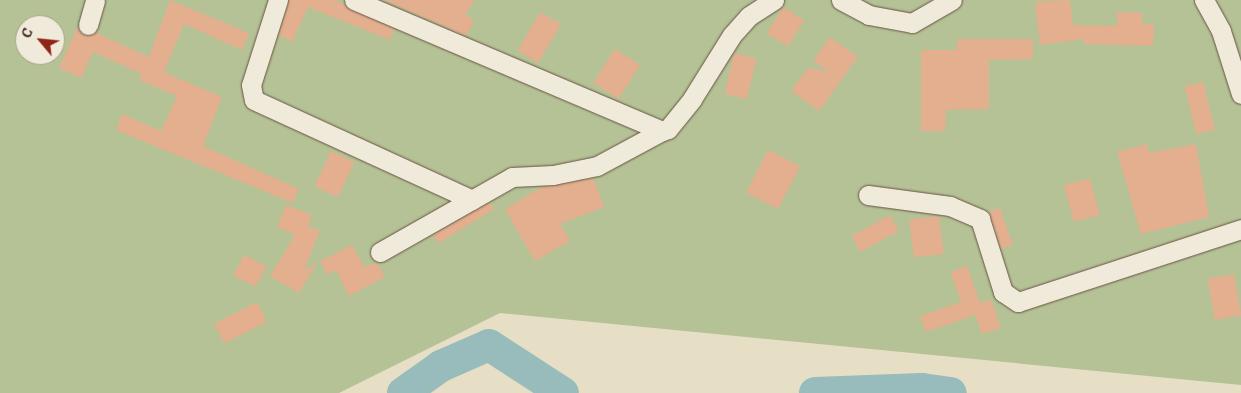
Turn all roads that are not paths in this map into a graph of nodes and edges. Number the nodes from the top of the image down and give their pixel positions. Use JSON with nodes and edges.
{"nodes":[{"id":1,"x":94,"y":0,"type":"edge"},
{"id":2,"x":278,"y":0,"type":"edge"},
{"id":3,"x":354,"y":0,"type":"edge"},
{"id":4,"x":774,"y":0,"type":"edge"},
{"id":5,"x":841,"y":0,"type":"edge"},
{"id":6,"x":952,"y":0,"type":"edge"},
{"id":7,"x":1204,"y":0,"type":"edge"},
{"id":8,"x":88,"y":26,"type":"dead end"},
{"id":9,"x":1241,"y":94,"type":"edge"},
{"id":10,"x":662,"y":131,"type":"junction"},
{"id":11,"x":868,"y":195,"type":"dead end"},
{"id":12,"x":472,"y":200,"type":"junction"},
{"id":13,"x":1241,"y":229,"type":"edge"},
{"id":14,"x":380,"y":252,"type":"dead end"}],
"edges":[{"from":1,"to":8,"type":"street"},
{"from":2,"to":12,"type":"street"},
{"from":3,"to":10,"type":"street"},
{"from":4,"to":10,"type":"street"},
{"from":5,"to":6,"type":"street"},
{"from":7,"to":9,"type":"street"},
{"from":10,"to":12,"type":"street"},
{"from":11,"to":13,"type":"street"},
{"from":12,"to":14,"type":"street"}]}
